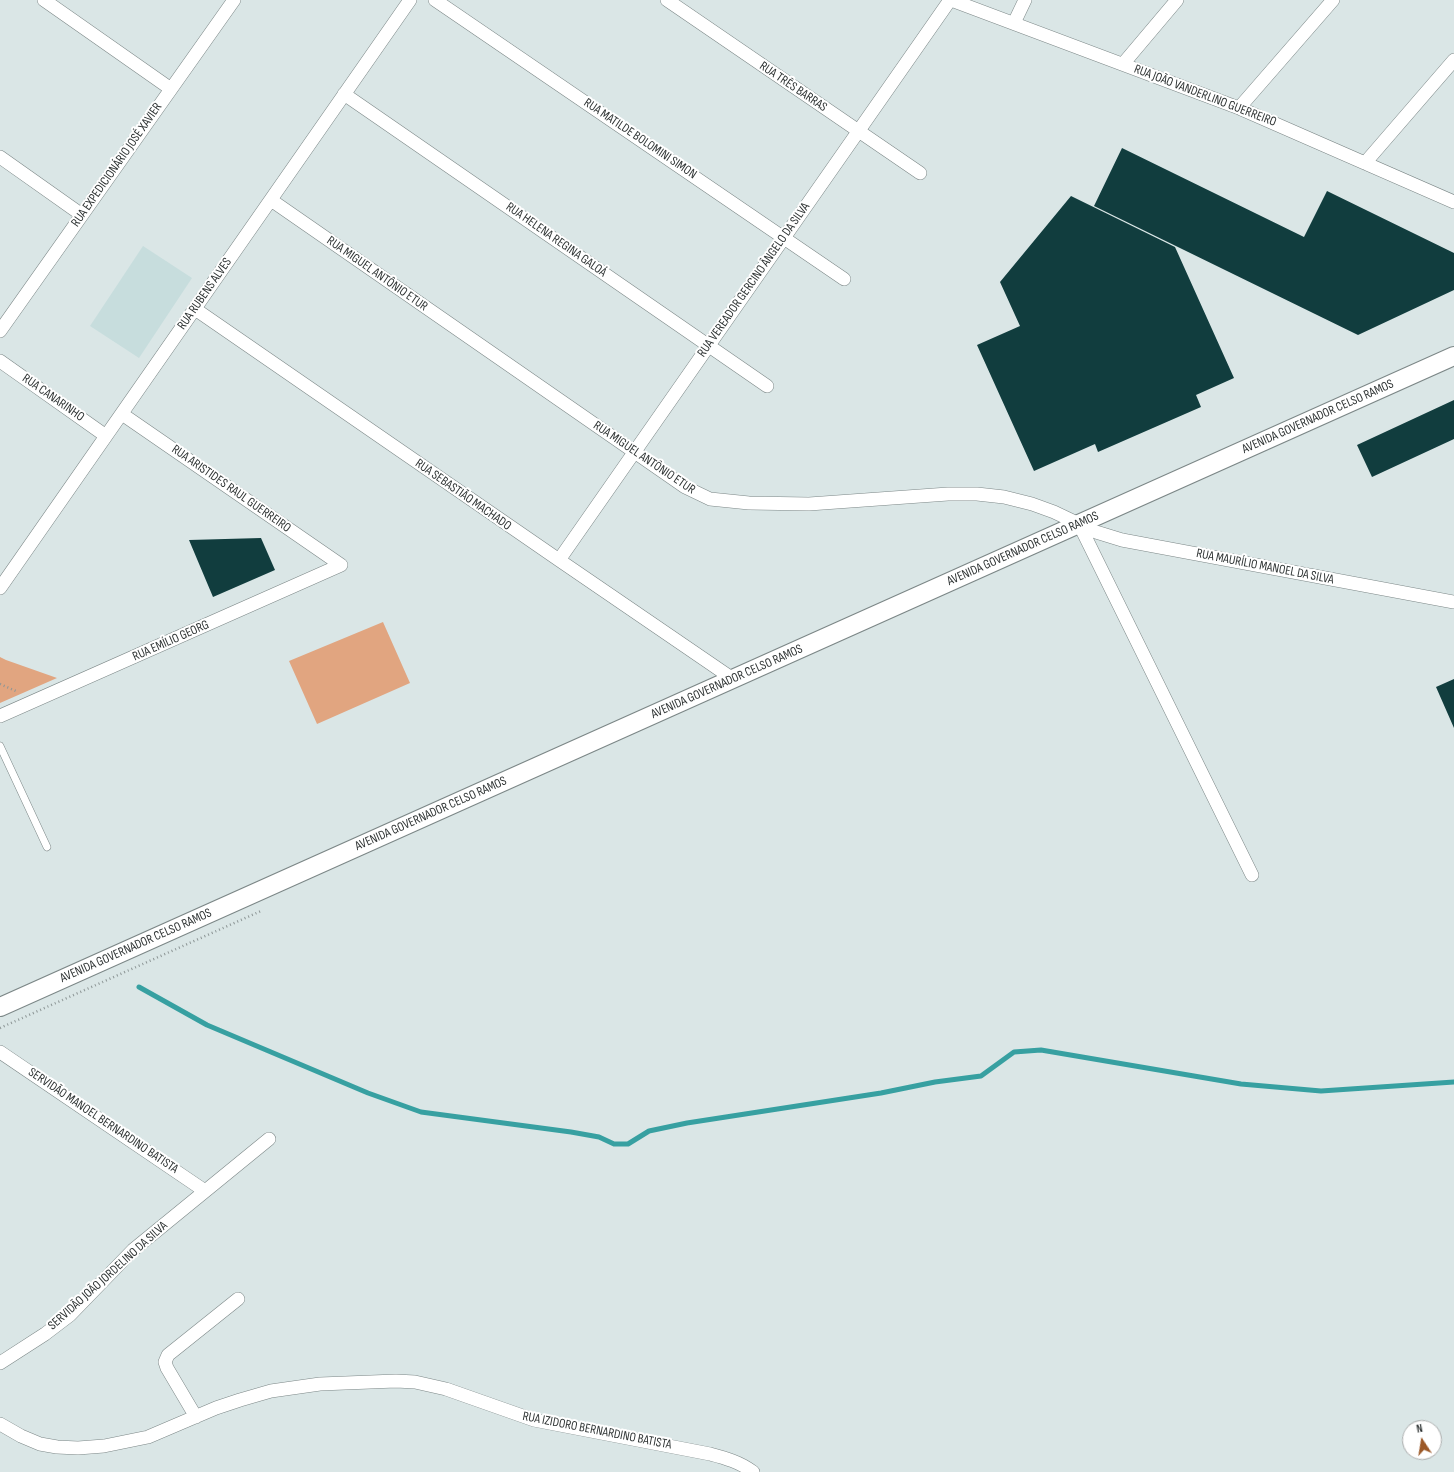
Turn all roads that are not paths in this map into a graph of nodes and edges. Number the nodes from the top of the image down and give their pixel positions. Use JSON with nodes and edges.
{"nodes":[{"id":1,"x":234,"y":0,"type":"edge"},
{"id":2,"x":410,"y":0,"type":"edge"},
{"id":3,"x":435,"y":0,"type":"edge"},
{"id":4,"x":667,"y":0,"type":"edge"},
{"id":5,"x":950,"y":0,"type":"edge"},
{"id":6,"x":1025,"y":0,"type":"edge"},
{"id":7,"x":1177,"y":0,"type":"edge"},
{"id":8,"x":1333,"y":0,"type":"edge"},
{"id":9,"x":46,"y":1,"type":"edge"},
{"id":10,"x":1014,"y":23,"type":"junction"},
{"id":11,"x":1454,"y":60,"type":"edge"},
{"id":12,"x":1123,"y":64,"type":"junction"},
{"id":13,"x":170,"y":90,"type":"junction"},
{"id":14,"x":344,"y":94,"type":"junction"},
{"id":15,"x":1240,"y":108,"type":"junction"},
{"id":16,"x":858,"y":131,"type":"junction"},
{"id":17,"x":0,"y":157,"type":"edge"},
{"id":18,"x":1364,"y":163,"type":"junction"},
{"id":19,"x":920,"y":173,"type":"dead end"},
{"id":20,"x":271,"y":200,"type":"junction"},
{"id":21,"x":1454,"y":202,"type":"edge"},
{"id":22,"x":82,"y":215,"type":"junction"},
{"id":23,"x":784,"y":237,"type":"junction"},
{"id":24,"x":844,"y":279,"type":"dead end"},
{"id":25,"x":195,"y":309,"type":"junction"},
{"id":26,"x":0,"y":331,"type":"edge"},
{"id":27,"x":709,"y":345,"type":"junction"},
{"id":28,"x":1454,"y":356,"type":"edge"},
{"id":29,"x":0,"y":361,"type":"edge"},
{"id":30,"x":767,"y":386,"type":"dead end"},
{"id":31,"x":122,"y":414,"type":"junction"},
{"id":32,"x":106,"y":436,"type":"junction"},
{"id":33,"x":634,"y":452,"type":"junction"},
{"id":34,"x":1079,"y":524,"type":"junction"},
{"id":35,"x":559,"y":560,"type":"junction"},
{"id":36,"x":341,"y":565,"type":"joint"},
{"id":37,"x":0,"y":588,"type":"edge"},
{"id":38,"x":1454,"y":602,"type":"edge"},
{"id":39,"x":733,"y":679,"type":"junction"},
{"id":40,"x":0,"y":716,"type":"edge"},
{"id":41,"x":0,"y":746,"type":"edge"},
{"id":42,"x":47,"y":847,"type":"dead end"},
{"id":43,"x":1252,"y":875,"type":"dead end"},
{"id":44,"x":0,"y":1007,"type":"edge"},
{"id":45,"x":0,"y":1052,"type":"edge"},
{"id":46,"x":269,"y":1139,"type":"dead end"},
{"id":47,"x":205,"y":1191,"type":"junction"},
{"id":48,"x":238,"y":1299,"type":"dead end"},
{"id":49,"x":0,"y":1363,"type":"edge"},
{"id":50,"x":196,"y":1417,"type":"junction"},
{"id":51,"x":0,"y":1424,"type":"edge"},
{"id":52,"x":753,"y":1472,"type":"edge"}],
"edges":[{"from":1,"to":13,"type":"street","name":"RUA EXPEDICIONÁRIO JOSÉ XAVIER"},
{"from":2,"to":14,"type":"street","name":"RUA RUBENS ALVES"},
{"from":3,"to":23,"type":"street","name":"RUA MATILDE BOLOMINI SIMON"},
{"from":4,"to":16,"type":"street","name":"RUA TRÊS BARRAS"},
{"from":5,"to":10,"type":"street","name":"RUA JOÃO VANDERLINO GUERREIRO"},
{"from":5,"to":16,"type":"street","name":"RUA VEREADOR GERCINO ÂNGELO DA SILVA"},
{"from":6,"to":10,"type":"street"},
{"from":7,"to":12,"type":"street"},
{"from":8,"to":15,"type":"street"},
{"from":9,"to":13,"type":"street"},
{"from":10,"to":12,"type":"street","name":"RUA JOÃO VANDERLINO GUERREIRO"},
{"from":11,"to":18,"type":"street"},
{"from":12,"to":15,"type":"street","name":"RUA JOÃO VANDERLINO GUERREIRO"},
{"from":13,"to":22,"type":"street","name":"RUA EXPEDICIONÁRIO JOSÉ XAVIER"},
{"from":14,"to":20,"type":"street","name":"RUA RUBENS ALVES"},
{"from":14,"to":27,"type":"street","name":"RUA HELENA REGINA GALOÁ"},
{"from":15,"to":18,"type":"street","name":"RUA JOÃO VANDERLINO GUERREIRO"},
{"from":16,"to":19,"type":"street","name":"RUA TRÊS BARRAS"},
{"from":16,"to":23,"type":"street","name":"RUA VEREADOR GERCINO ÂNGELO DA SILVA"},
{"from":17,"to":22,"type":"street"},
{"from":18,"to":21,"type":"street","name":"RUA JOÃO VANDERLINO GUERREIRO"},
{"from":20,"to":25,"type":"street","name":"RUA RUBENS ALVES"},
{"from":20,"to":33,"type":"street","name":"RUA MIGUEL ANTÔNIO ETUR"},
{"from":22,"to":26,"type":"street","name":"RUA EXPEDICIONÁRIO JOSÉ XAVIER"},
{"from":23,"to":24,"type":"street","name":"RUA MATILDE BOLOMINI SIMON"},
{"from":23,"to":27,"type":"street","name":"RUA VEREADOR GERCINO ÂNGELO DA SILVA"},
{"from":25,"to":31,"type":"street","name":"RUA RUBENS ALVES"},
{"from":25,"to":35,"type":"street","name":"RUA SEBASTIÃO MACHADO"},
{"from":27,"to":30,"type":"street","name":"RUA HELENA REGINA GALOÁ"},
{"from":27,"to":33,"type":"street","name":"RUA VEREADOR GERCINO ÂNGELO DA SILVA"},
{"from":28,"to":34,"type":"main road","name":"AVENIDA GOVERNADOR CELSO RAMOS"},
{"from":29,"to":32,"type":"street","name":"RUA CANARINHO"},
{"from":31,"to":32,"type":"street","name":"RUA RUBENS ALVES"},
{"from":31,"to":36,"type":"street","name":"RUA ARISTIDES RAUL GUERREIRO"},
{"from":32,"to":37,"type":"street","name":"RUA RUBENS ALVES"},
{"from":33,"to":34,"type":"street","name":"RUA MIGUEL ANTÔNIO ETUR"},
{"from":33,"to":35,"type":"street","name":"RUA VEREADOR GERCINO ÂNGELO DA SILVA"},
{"from":34,"to":38,"type":"street","name":"RUA MAURÍLIO MANOEL DA SILVA"},
{"from":34,"to":39,"type":"main road","name":"AVENIDA GOVERNADOR CELSO RAMOS"},
{"from":34,"to":43,"type":"street"},
{"from":35,"to":39,"type":"street","name":"RUA SEBASTIÃO MACHADO"},
{"from":36,"to":40,"type":"street","name":"RUA EMÍLIO GEORG"},
{"from":39,"to":44,"type":"main road","name":"AVENIDA GOVERNADOR CELSO RAMOS"},
{"from":41,"to":42,"type":"lane"},
{"from":45,"to":47,"type":"street","name":"SERVIDÃO MANOEL BERNARDINO BATISTA"},
{"from":46,"to":47,"type":"street","name":"SERVIDÃO JOÃO JORDELINO DA SILVA"},
{"from":47,"to":49,"type":"street","name":"SERVIDÃO JOÃO JORDELINO DA SILVA"},
{"from":48,"to":50,"type":"street"},
{"from":50,"to":51,"type":"street","name":"RUA IZIDORO BERNARDINO BATISTA"},
{"from":50,"to":52,"type":"street","name":"RUA IZIDORO BERNARDINO BATISTA"}]}
